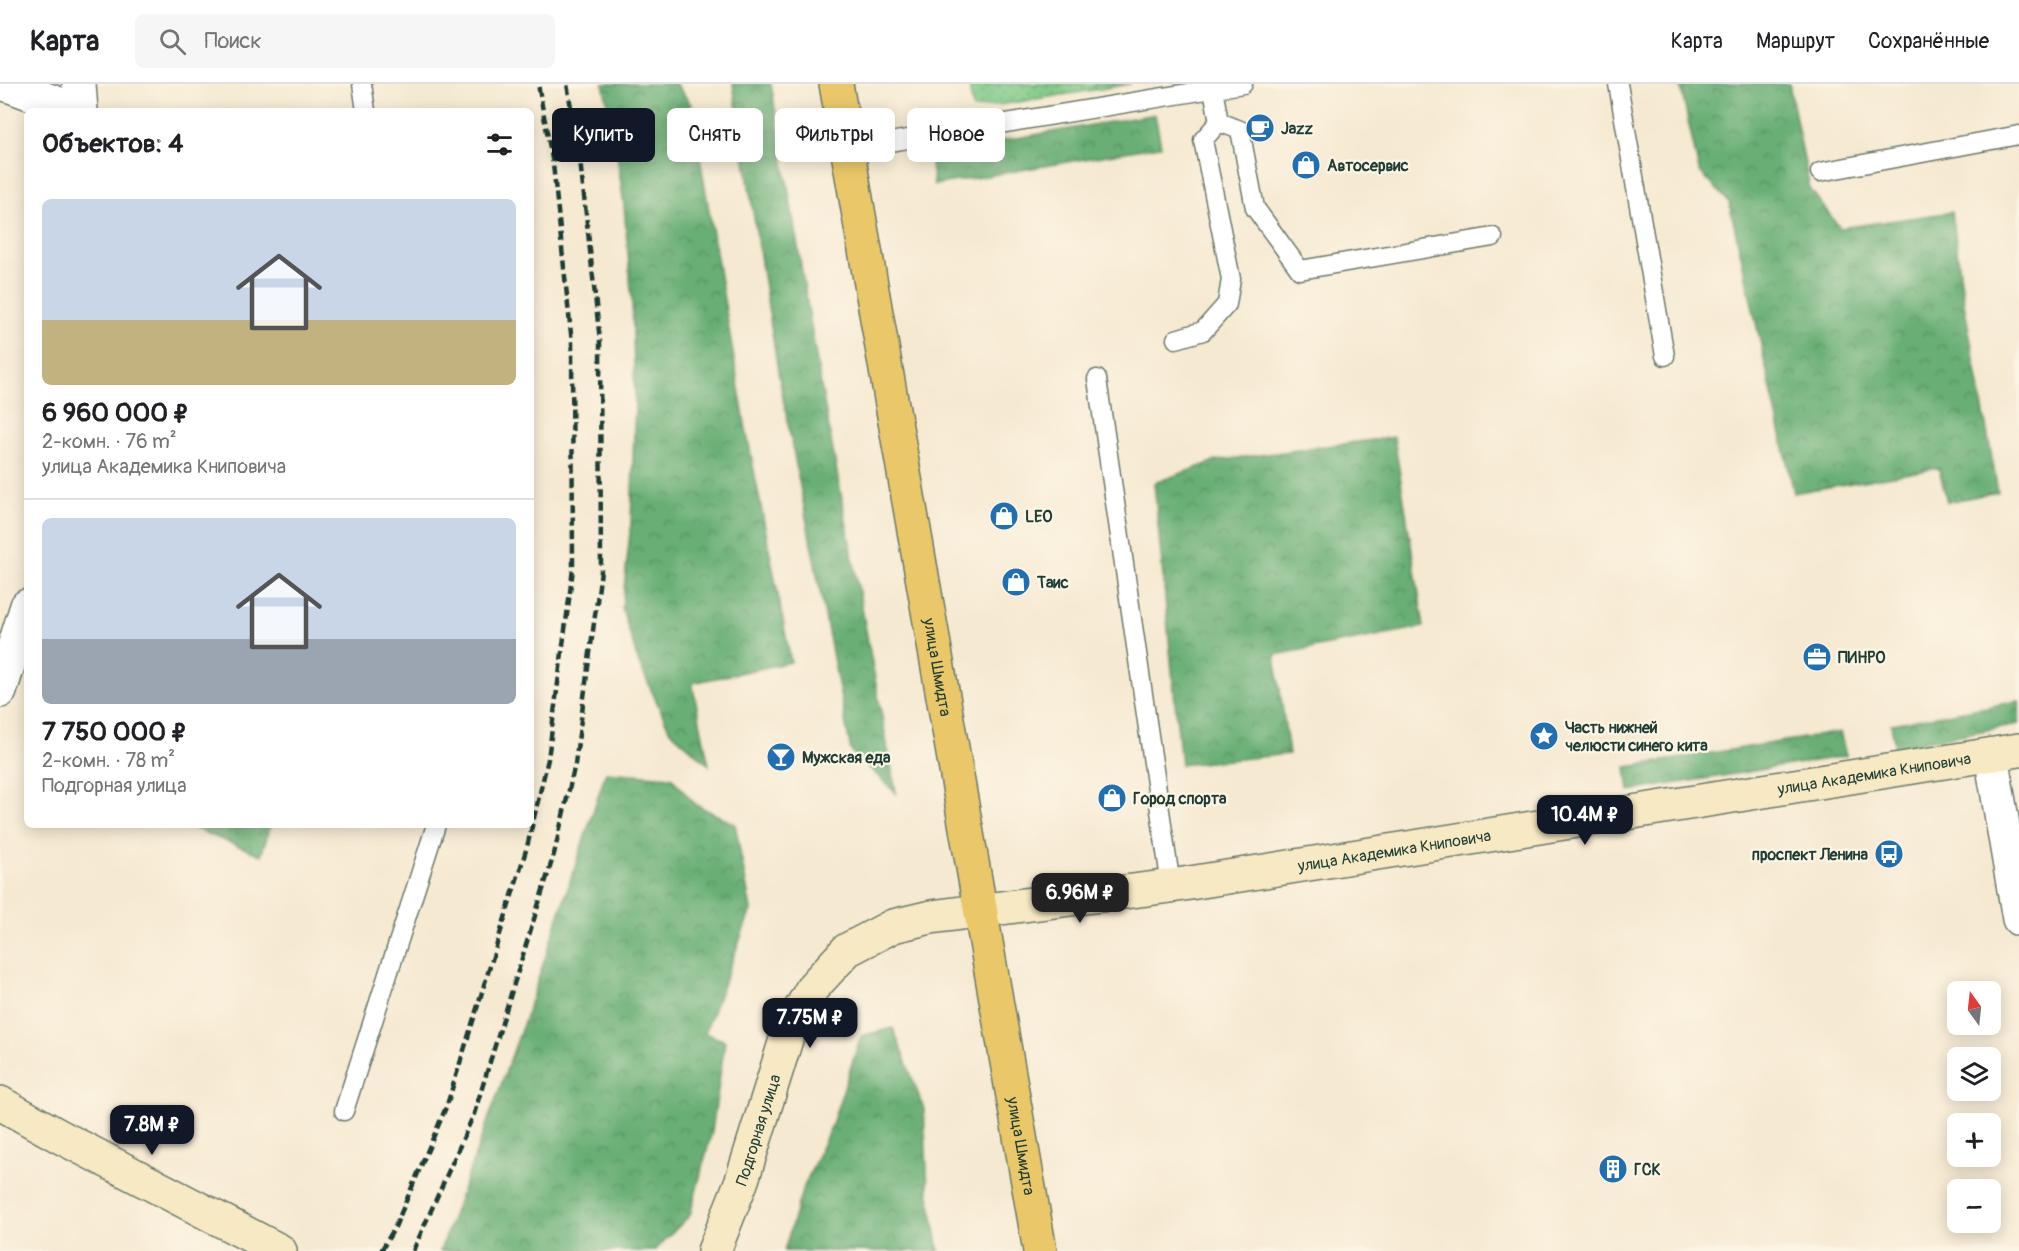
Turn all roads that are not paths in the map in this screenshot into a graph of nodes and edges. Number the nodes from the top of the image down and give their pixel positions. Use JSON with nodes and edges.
{"nodes":[{"id":1,"x":5,"y":84,"type":"edge"},
{"id":2,"x":79,"y":84,"type":"edge"},
{"id":3,"x":362,"y":84,"type":"edge"},
{"id":4,"x":836,"y":84,"type":"edge"},
{"id":5,"x":1243,"y":84,"type":"edge"},
{"id":6,"x":1618,"y":84,"type":"edge"},
{"id":7,"x":1213,"y":89,"type":"junction"},
{"id":8,"x":72,"y":108,"type":"edge"},
{"id":9,"x":80,"y":108,"type":"edge"},
{"id":10,"x":366,"y":108,"type":"edge"},
{"id":11,"x":840,"y":108,"type":"edge"},
{"id":12,"x":1219,"y":122,"type":"junction"},
{"id":13,"x":2019,"y":135,"type":"edge"},
{"id":14,"x":895,"y":141,"type":"edge"},
{"id":15,"x":849,"y":162,"type":"edge"},
{"id":16,"x":1820,"y":172,"type":"dead end"},
{"id":17,"x":1493,"y":237,"type":"dead end"},
{"id":18,"x":1176,"y":339,"type":"dead end"},
{"id":19,"x":1665,"y":356,"type":"dead end"},
{"id":20,"x":1097,"y":379,"type":"dead end"},
{"id":21,"x":24,"y":615,"type":"edge"},
{"id":22,"x":0,"y":691,"type":"edge"},
{"id":23,"x":2005,"y":752,"type":"edge"},
{"id":24,"x":432,"y":828,"type":"edge"},
{"id":25,"x":1171,"y":886,"type":"junction"},
{"id":26,"x":982,"y":911,"type":"junction"},
{"id":27,"x":2019,"y":920,"type":"edge"},
{"id":28,"x":0,"y":1103,"type":"edge"},
{"id":29,"x":344,"y":1111,"type":"dead end"},
{"id":30,"x":280,"y":1251,"type":"edge"},
{"id":31,"x":714,"y":1251,"type":"edge"},
{"id":32,"x":1040,"y":1251,"type":"edge"}],
"edges":[{"from":1,"to":8,"type":"street"},
{"from":2,"to":9,"type":"street"},
{"from":3,"to":10,"type":"lane"},
{"from":4,"to":11,"type":"main road","name":"улица Шмидта"},
{"from":5,"to":7,"type":"lane"},
{"from":6,"to":19,"type":"lane"},
{"from":7,"to":12,"type":"lane"},
{"from":7,"to":14,"type":"lane"},
{"from":12,"to":17,"type":"lane"},
{"from":12,"to":18,"type":"lane"},
{"from":13,"to":16,"type":"lane"},
{"from":15,"to":26,"type":"main road","name":"улица Шмидта"},
{"from":20,"to":25,"type":"lane"},
{"from":21,"to":22,"type":"street"},
{"from":23,"to":25,"type":"main road","name":"улица Академика Книповича"},
{"from":23,"to":27,"type":"street"},
{"from":24,"to":29,"type":"lane"},
{"from":25,"to":26,"type":"main road","name":"улица Академика Книповича"},
{"from":26,"to":31,"type":"main road","name":"Подгорная улица"},
{"from":26,"to":32,"type":"main road","name":"улица Шмидта"},
{"from":28,"to":30,"type":"main road"}]}
